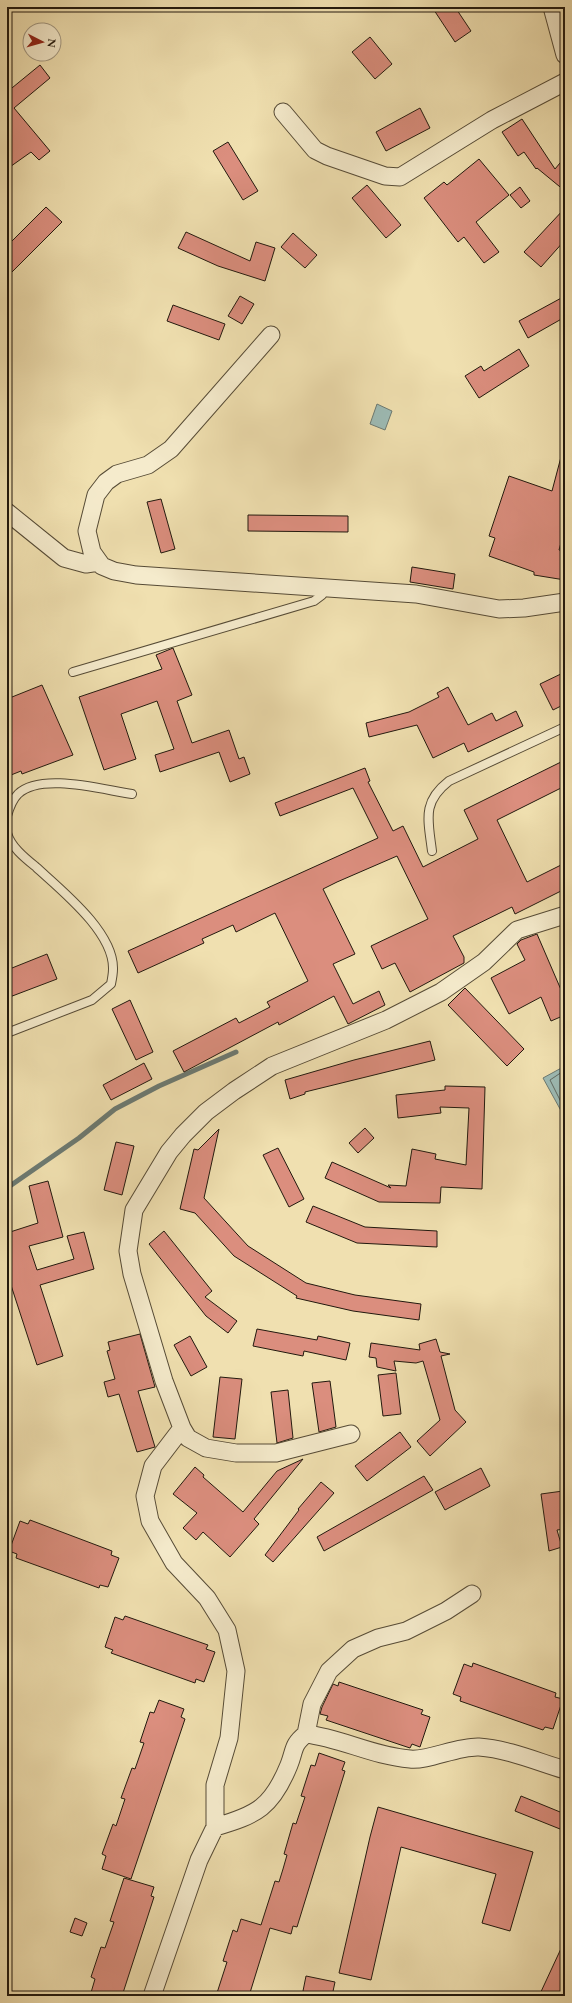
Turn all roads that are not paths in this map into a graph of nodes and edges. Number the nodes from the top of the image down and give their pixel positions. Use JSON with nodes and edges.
{"nodes":[{"id":1,"x":552,"y":7,"type":"edge"},
{"id":2,"x":565,"y":55,"type":"edge"},
{"id":3,"x":565,"y":82,"type":"edge"},
{"id":4,"x":284,"y":112,"type":"dead end"},
{"id":5,"x":271,"y":335,"type":"dead end"},
{"id":6,"x":7,"y":512,"type":"edge"},
{"id":7,"x":100,"y":562,"type":"junction"},
{"id":8,"x":326,"y":587,"type":"junction"},
{"id":9,"x":565,"y":602,"type":"edge"},
{"id":10,"x":73,"y":672,"type":"dead end"},
{"id":11,"x":565,"y":727,"type":"edge"},
{"id":12,"x":132,"y":794,"type":"dead end"},
{"id":13,"x":7,"y":816,"type":"edge"},
{"id":14,"x":7,"y":833,"type":"edge"},
{"id":15,"x":432,"y":850,"type":"dead end"},
{"id":16,"x":565,"y":915,"type":"edge"},
{"id":17,"x":7,"y":1033,"type":"edge"},
{"id":18,"x":182,"y":1428,"type":"junction"},
{"id":19,"x":351,"y":1434,"type":"dead end"},
{"id":20,"x":472,"y":1594,"type":"dead end"},
{"id":21,"x":306,"y":1734,"type":"junction"},
{"id":22,"x":565,"y":1770,"type":"edge"},
{"id":23,"x":215,"y":1827,"type":"junction"},
{"id":24,"x":152,"y":1996,"type":"edge"}],
"edges":[{"from":1,"to":2,"type":"street"},
{"from":3,"to":4,"type":"street"},
{"from":5,"to":7,"type":"street"},
{"from":6,"to":7,"type":"street"},
{"from":7,"to":8,"type":"street"},
{"from":8,"to":9,"type":"street"},
{"from":8,"to":10,"type":"lane"},
{"from":11,"to":15,"type":"lane"},
{"from":12,"to":13,"type":"lane"},
{"from":14,"to":17,"type":"lane"},
{"from":16,"to":18,"type":"street"},
{"from":18,"to":19,"type":"street"},
{"from":18,"to":23,"type":"street"},
{"from":20,"to":21,"type":"street"},
{"from":21,"to":22,"type":"street"},
{"from":21,"to":23,"type":"street"},
{"from":23,"to":24,"type":"street"}]}
